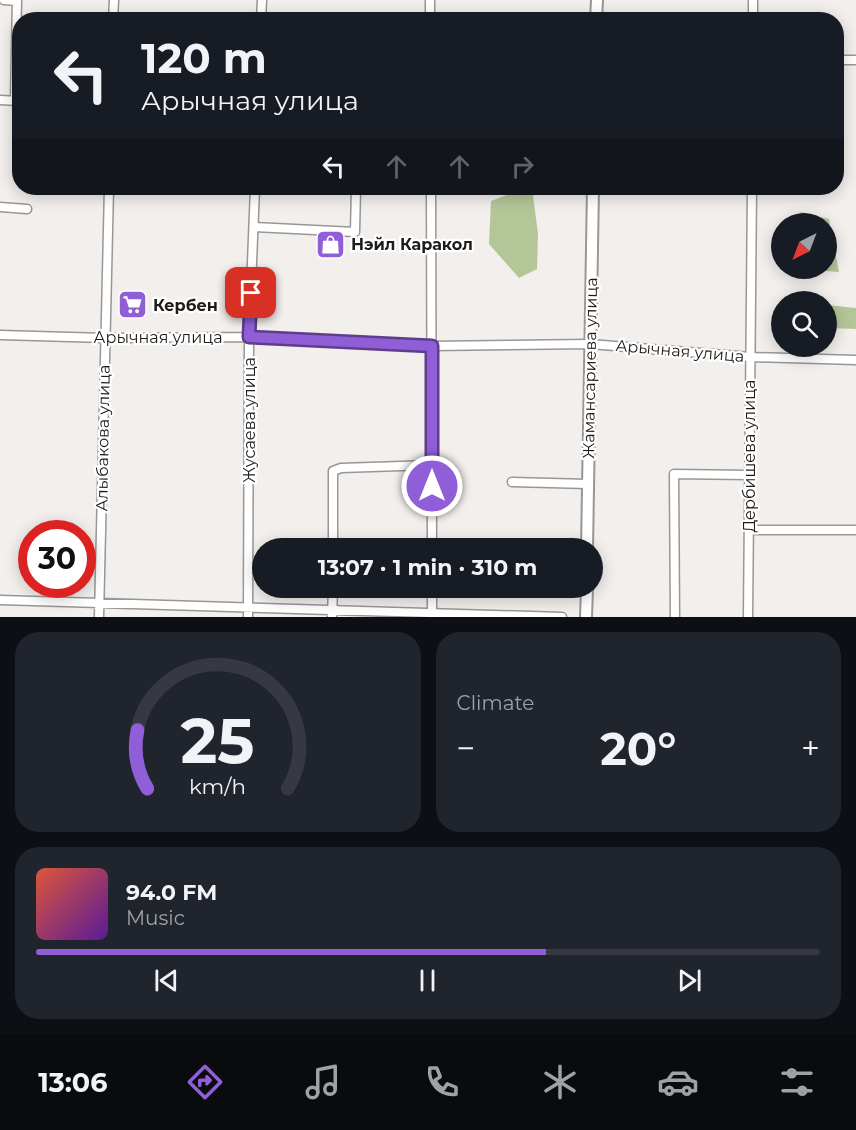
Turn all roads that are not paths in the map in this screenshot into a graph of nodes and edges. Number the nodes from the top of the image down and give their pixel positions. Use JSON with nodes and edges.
{"nodes":[{"id":1,"x":4,"y":0,"type":"edge"},
{"id":2,"x":16,"y":0,"type":"edge"},
{"id":3,"x":109,"y":195,"type":"edge"},
{"id":4,"x":255,"y":195,"type":"edge"},
{"id":5,"x":356,"y":195,"type":"edge"},
{"id":6,"x":431,"y":195,"type":"edge"},
{"id":7,"x":593,"y":195,"type":"edge"},
{"id":8,"x":752,"y":195,"type":"edge"},
{"id":9,"x":0,"y":207,"type":"edge"},
{"id":10,"x":27,"y":209,"type":"dead end"},
{"id":11,"x":254,"y":227,"type":"junction"},
{"id":12,"x":0,"y":335,"type":"edge"},
{"id":13,"x":249,"y":337,"type":"junction"},
{"id":14,"x":105,"y":338,"type":"junction"},
{"id":15,"x":590,"y":344,"type":"junction"},
{"id":16,"x":432,"y":346,"type":"junction"},
{"id":17,"x":750,"y":357,"type":"junction"},
{"id":18,"x":856,"y":360,"type":"edge"},
{"id":19,"x":432,"y":465,"type":"junction"},
{"id":20,"x":749,"y":475,"type":"junction"},
{"id":21,"x":512,"y":482,"type":"dead end"},
{"id":22,"x":588,"y":484,"type":"junction"},
{"id":23,"x":749,"y":530,"type":"junction"},
{"id":24,"x":856,"y":530,"type":"edge"},
{"id":25,"x":333,"y":538,"type":"edge"},
{"id":26,"x":432,"y":538,"type":"edge"},
{"id":27,"x":587,"y":538,"type":"edge"},
{"id":28,"x":333,"y":598,"type":"edge"},
{"id":29,"x":432,"y":598,"type":"edge"},
{"id":30,"x":587,"y":598,"type":"edge"},
{"id":31,"x":0,"y":600,"type":"edge"},
{"id":32,"x":99,"y":603,"type":"junction"},
{"id":33,"x":248,"y":613,"type":"edge"},
{"id":34,"x":332,"y":614,"type":"edge"},
{"id":35,"x":432,"y":614,"type":"edge"},
{"id":36,"x":99,"y":617,"type":"edge"},
{"id":37,"x":562,"y":617,"type":"edge"},
{"id":38,"x":586,"y":617,"type":"edge"},
{"id":39,"x":675,"y":617,"type":"edge"},
{"id":40,"x":748,"y":617,"type":"edge"}],
"edges":[{"from":1,"to":2,"type":"street"},
{"from":3,"to":14,"type":"street","name":"Алыбакова улица"},
{"from":4,"to":11,"type":"street","name":"Жусаева улица"},
{"from":5,"to":11,"type":"street"},
{"from":6,"to":16,"type":"street"},
{"from":7,"to":15,"type":"street","name":"Жамансариева улица"},
{"from":8,"to":17,"type":"street","name":"Дербишева улица"},
{"from":9,"to":10,"type":"street"},
{"from":11,"to":13,"type":"street","name":"Жусаева улица"},
{"from":12,"to":14,"type":"street","name":"Арычная улица"},
{"from":13,"to":14,"type":"street","name":"Арычная улица"},
{"from":13,"to":16,"type":"street","name":"Арычная улица"},
{"from":13,"to":33,"type":"street","name":"Жусаева улица"},
{"from":14,"to":32,"type":"street","name":"Алыбакова улица"},
{"from":15,"to":16,"type":"street","name":"Арычная улица"},
{"from":15,"to":17,"type":"street","name":"Арычная улица"},
{"from":15,"to":22,"type":"street","name":"Жамансариева улица"},
{"from":16,"to":19,"type":"street"},
{"from":17,"to":18,"type":"street","name":"Арычная улица"},
{"from":17,"to":20,"type":"street","name":"Дербишева улица"},
{"from":19,"to":25,"type":"street"},
{"from":19,"to":26,"type":"street"},
{"from":20,"to":23,"type":"street","name":"Дербишева улица"},
{"from":20,"to":39,"type":"street"},
{"from":21,"to":22,"type":"street"},
{"from":22,"to":27,"type":"street","name":"Жамансариева улица"},
{"from":23,"to":24,"type":"street"},
{"from":23,"to":40,"type":"street","name":"Дербишева улица"},
{"from":28,"to":34,"type":"street"},
{"from":29,"to":35,"type":"street"},
{"from":30,"to":38,"type":"street"},
{"from":31,"to":32,"type":"street"},
{"from":32,"to":33,"type":"street"},
{"from":32,"to":36,"type":"street","name":"Алыбакова улица"},
{"from":33,"to":34,"type":"street"},
{"from":34,"to":35,"type":"street"},
{"from":35,"to":37,"type":"street"}]}
